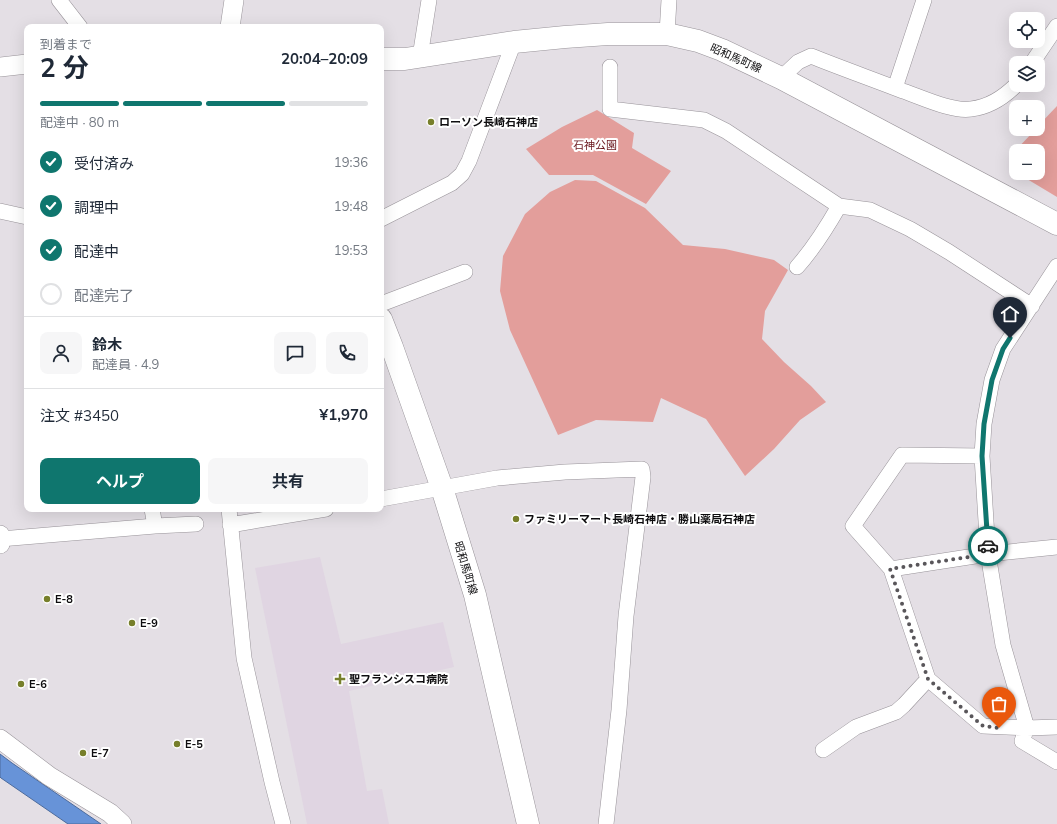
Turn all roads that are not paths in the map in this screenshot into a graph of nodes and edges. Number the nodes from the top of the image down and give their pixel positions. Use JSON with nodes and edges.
{"nodes":[{"id":1,"x":59,"y":0,"type":"edge"},
{"id":2,"x":234,"y":0,"type":"edge"},
{"id":3,"x":429,"y":0,"type":"edge"},
{"id":4,"x":669,"y":0,"type":"edge"},
{"id":5,"x":924,"y":0,"type":"edge"},
{"id":6,"x":78,"y":24,"type":"edge"},
{"id":7,"x":230,"y":24,"type":"edge"},
{"id":8,"x":1057,"y":26,"type":"edge"},
{"id":9,"x":667,"y":34,"type":"junction"},
{"id":10,"x":514,"y":42,"type":"junction"},
{"id":11,"x":1037,"y":56,"type":"edge"},
{"id":12,"x":420,"y":57,"type":"junction"},
{"id":13,"x":384,"y":59,"type":"edge"},
{"id":14,"x":24,"y":64,"type":"edge"},
{"id":15,"x":0,"y":67,"type":"edge"},
{"id":16,"x":610,"y":67,"type":"dead end"},
{"id":17,"x":781,"y":78,"type":"junction"},
{"id":18,"x":895,"y":88,"type":"junction"},
{"id":19,"x":1009,"y":91,"type":"edge"},
{"id":20,"x":839,"y":206,"type":"junction"},
{"id":21,"x":0,"y":211,"type":"edge"},
{"id":22,"x":24,"y":216,"type":"edge"},
{"id":23,"x":384,"y":217,"type":"edge"},
{"id":24,"x":1057,"y":224,"type":"edge"},
{"id":25,"x":1057,"y":266,"type":"edge"},
{"id":26,"x":797,"y":267,"type":"dead end"},
{"id":27,"x":465,"y":272,"type":"dead end"},
{"id":28,"x":384,"y":303,"type":"edge"},
{"id":29,"x":1032,"y":306,"type":"junction"},
{"id":30,"x":384,"y":327,"type":"edge"},
{"id":31,"x":982,"y":456,"type":"junction"},
{"id":32,"x":442,"y":488,"type":"junction"},
{"id":33,"x":384,"y":498,"type":"edge"},
{"id":34,"x":153,"y":512,"type":"edge"},
{"id":35,"x":229,"y":512,"type":"edge"},
{"id":36,"x":308,"y":512,"type":"edge"},
{"id":37,"x":196,"y":524,"type":"dead end"},
{"id":38,"x":230,"y":525,"type":"junction"},
{"id":39,"x":155,"y":526,"type":"junction"},
{"id":40,"x":0,"y":539,"type":"edge"},
{"id":41,"x":1057,"y":547,"type":"edge"},
{"id":42,"x":988,"y":554,"type":"junction"},
{"id":43,"x":890,"y":569,"type":"junction"},
{"id":44,"x":928,"y":679,"type":"junction"},
{"id":45,"x":1057,"y":727,"type":"edge"},
{"id":46,"x":1027,"y":728,"type":"junction"},
{"id":47,"x":0,"y":739,"type":"edge"},
{"id":48,"x":823,"y":750,"type":"dead end"},
{"id":49,"x":1057,"y":762,"type":"edge"},
{"id":50,"x":122,"y":824,"type":"edge"},
{"id":51,"x":283,"y":824,"type":"edge"},
{"id":52,"x":528,"y":824,"type":"edge"},
{"id":53,"x":606,"y":824,"type":"edge"}],
"edges":[{"from":1,"to":6,"type":"street"},
{"from":2,"to":7,"type":"street"},
{"from":3,"to":12,"type":"street"},
{"from":4,"to":9,"type":"street"},
{"from":5,"to":18,"type":"street"},
{"from":8,"to":11,"type":"street"},
{"from":9,"to":10,"type":"main road","name":"昭和馬町線"},
{"from":9,"to":17,"type":"main road","name":"昭和馬町線"},
{"from":10,"to":12,"type":"main road","name":"昭和馬町線"},
{"from":10,"to":23,"type":"street"},
{"from":12,"to":13,"type":"main road","name":"昭和馬町線"},
{"from":14,"to":15,"type":"street"},
{"from":16,"to":20,"type":"street"},
{"from":17,"to":18,"type":"street"},
{"from":17,"to":24,"type":"main road","name":"昭和馬町線"},
{"from":18,"to":19,"type":"street"},
{"from":20,"to":26,"type":"street"},
{"from":20,"to":29,"type":"street"},
{"from":21,"to":22,"type":"street"},
{"from":25,"to":29,"type":"street"},
{"from":27,"to":28,"type":"street"},
{"from":29,"to":31,"type":"street"},
{"from":30,"to":32,"type":"main road","name":"昭和馬町線"},
{"from":31,"to":42,"type":"street"},
{"from":31,"to":43,"type":"street"},
{"from":32,"to":33,"type":"street"},
{"from":32,"to":52,"type":"main road","name":"昭和馬町線"},
{"from":32,"to":53,"type":"street"},
{"from":34,"to":39,"type":"street"},
{"from":35,"to":38,"type":"street"},
{"from":36,"to":38,"type":"street"},
{"from":37,"to":39,"type":"street"},
{"from":38,"to":51,"type":"street"},
{"from":39,"to":40,"type":"street"},
{"from":41,"to":42,"type":"street"},
{"from":42,"to":43,"type":"street"},
{"from":42,"to":46,"type":"street"},
{"from":43,"to":44,"type":"street"},
{"from":44,"to":46,"type":"street"},
{"from":44,"to":48,"type":"street"},
{"from":45,"to":46,"type":"street"},
{"from":46,"to":49,"type":"street"},
{"from":47,"to":50,"type":"street"}]}
